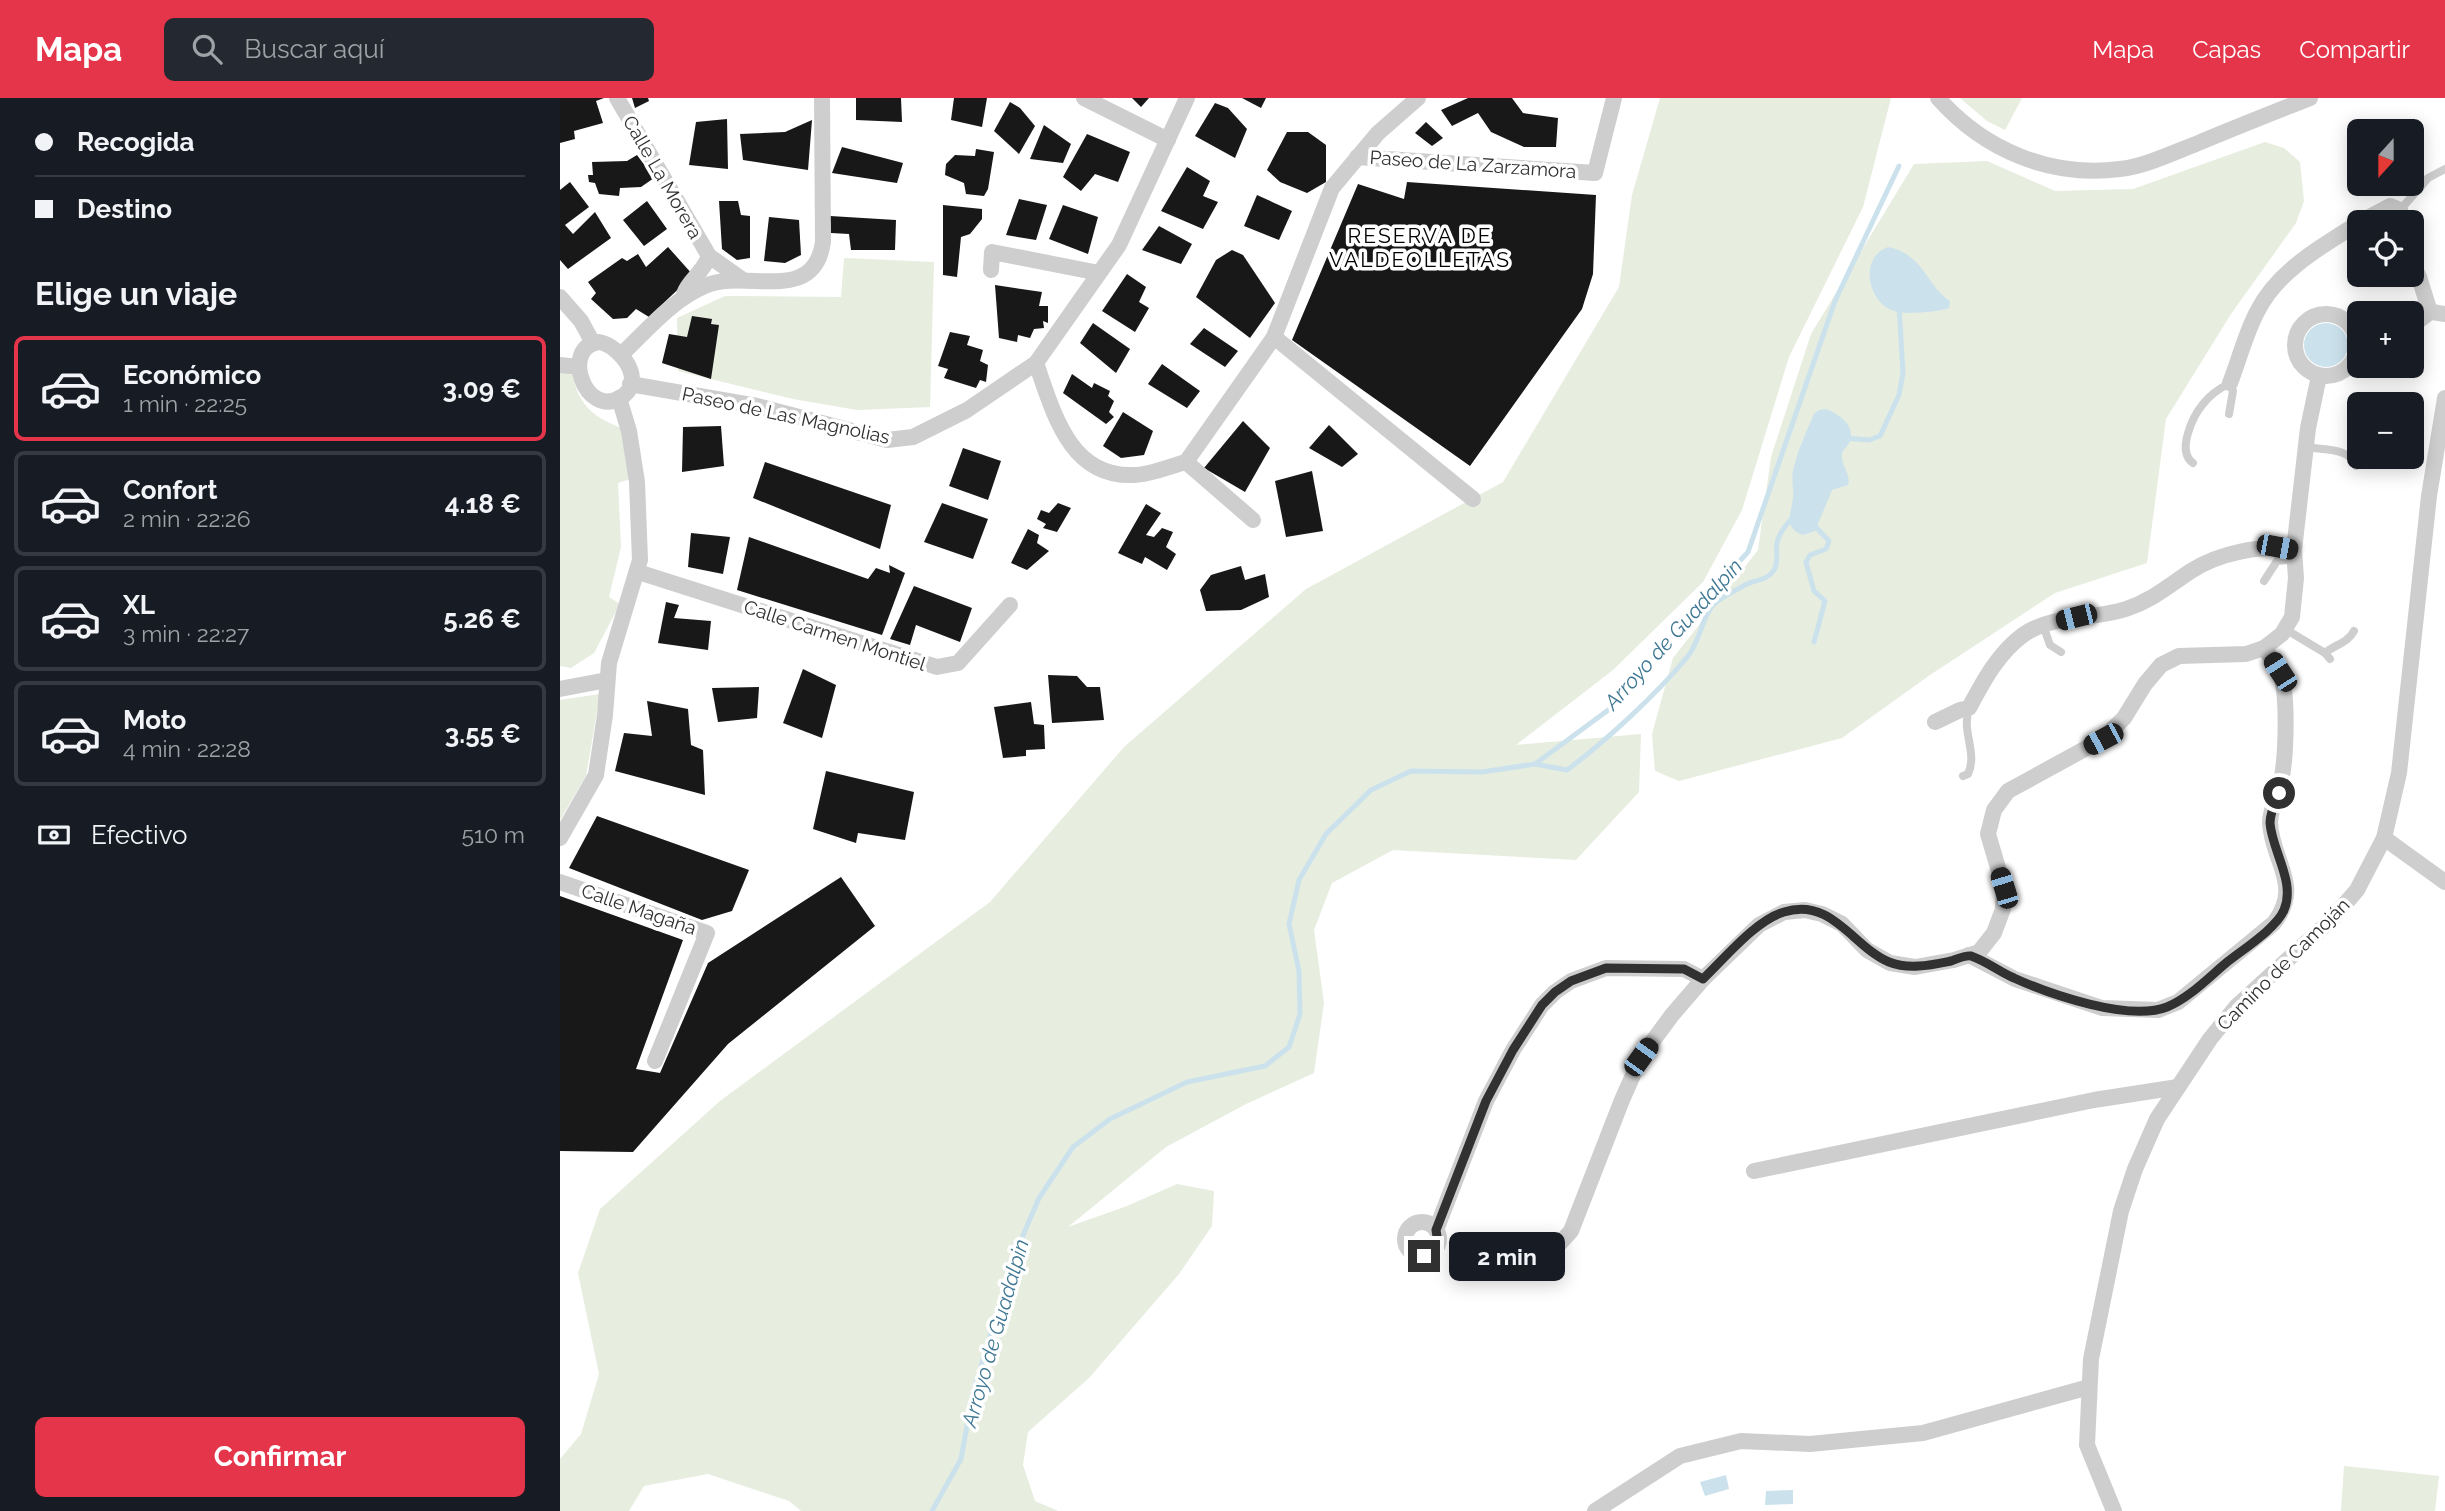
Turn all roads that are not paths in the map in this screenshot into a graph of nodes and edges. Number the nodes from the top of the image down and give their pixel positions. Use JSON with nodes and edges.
{"nodes":[{"id":1,"x":617,"y":98,"type":"edge"},
{"id":2,"x":822,"y":98,"type":"edge"},
{"id":3,"x":1084,"y":98,"type":"edge"},
{"id":4,"x":1188,"y":98,"type":"edge"},
{"id":5,"x":1418,"y":98,"type":"edge"},
{"id":6,"x":1614,"y":98,"type":"edge"},
{"id":7,"x":1938,"y":98,"type":"edge"},
{"id":8,"x":2310,"y":98,"type":"edge"},
{"id":9,"x":1168,"y":140,"type":"junction"},
{"id":10,"x":1357,"y":157,"type":"junction"},
{"id":11,"x":2445,"y":169,"type":"edge"},
{"id":12,"x":2381,"y":210,"type":"edge"},
{"id":13,"x":2397,"y":210,"type":"edge"},
{"id":14,"x":2406,"y":210,"type":"edge"},
{"id":15,"x":2347,"y":230,"type":"edge"},
{"id":16,"x":709,"y":256,"type":"junction"},
{"id":17,"x":991,"y":270,"type":"dead end"},
{"id":18,"x":1099,"y":273,"type":"junction"},
{"id":19,"x":743,"y":280,"type":"junction"},
{"id":20,"x":2424,"y":287,"type":"edge"},
{"id":21,"x":684,"y":296,"type":"junction"},
{"id":22,"x":560,"y":297,"type":"edge"},
{"id":23,"x":2437,"y":313,"type":"edge"},
{"id":24,"x":2347,"y":320,"type":"edge"},
{"id":25,"x":1274,"y":337,"type":"junction"},
{"id":26,"x":593,"y":343,"type":"junction"},
{"id":27,"x":622,"y":354,"type":"junction"},
{"id":28,"x":1036,"y":363,"type":"junction"},
{"id":29,"x":560,"y":365,"type":"edge"},
{"id":30,"x":578,"y":366,"type":"junction"},
{"id":31,"x":2347,"y":368,"type":"edge"},
{"id":32,"x":2319,"y":376,"type":"junction"},
{"id":33,"x":2230,"y":383,"type":"junction"},
{"id":34,"x":630,"y":384,"type":"junction"},
{"id":35,"x":619,"y":398,"type":"junction"},
{"id":36,"x":2445,"y":398,"type":"edge"},
{"id":37,"x":2230,"y":414,"type":"dead end"},
{"id":38,"x":2305,"y":447,"type":"junction"},
{"id":39,"x":2347,"y":454,"type":"edge"},
{"id":40,"x":1186,"y":462,"type":"junction"},
{"id":41,"x":2193,"y":463,"type":"dead end"},
{"id":42,"x":1473,"y":499,"type":"dead end"},
{"id":43,"x":1253,"y":520,"type":"dead end"},
{"id":44,"x":2294,"y":554,"type":"junction"},
{"id":45,"x":638,"y":572,"type":"junction"},
{"id":46,"x":2264,"y":581,"type":"dead end"},
{"id":47,"x":1010,"y":605,"type":"dead end"},
{"id":48,"x":2043,"y":625,"type":"junction"},
{"id":49,"x":2285,"y":629,"type":"junction"},
{"id":50,"x":2354,"y":631,"type":"dead end"},
{"id":51,"x":2264,"y":648,"type":"junction"},
{"id":52,"x":2061,"y":652,"type":"dead end"},
{"id":53,"x":607,"y":680,"type":"junction"},
{"id":54,"x":560,"y":689,"type":"edge"},
{"id":55,"x":1974,"y":704,"type":"junction"},
{"id":56,"x":1935,"y":722,"type":"dead end"},
{"id":57,"x":1963,"y":776,"type":"dead end"},
{"id":58,"x":560,"y":838,"type":"edge"},
{"id":59,"x":2384,"y":838,"type":"junction"},
{"id":60,"x":560,"y":882,"type":"edge"},
{"id":61,"x":2445,"y":882,"type":"edge"},
{"id":62,"x":1969,"y":955,"type":"junction"},
{"id":63,"x":1703,"y":979,"type":"junction"},
{"id":64,"x":655,"y":1061,"type":"dead end"},
{"id":65,"x":2178,"y":1087,"type":"junction"},
{"id":66,"x":1754,"y":1171,"type":"dead end"},
{"id":67,"x":1436,"y":1230,"type":"dead end"},
{"id":68,"x":1535,"y":1271,"type":"dead end"},
{"id":69,"x":2089,"y":1387,"type":"junction"},
{"id":70,"x":1595,"y":1511,"type":"edge"},
{"id":71,"x":2114,"y":1511,"type":"edge"}],
"edges":[{"from":1,"to":16,"type":"street","name":"Calle La Morera"},
{"from":2,"to":19,"type":"street"},
{"from":3,"to":9,"type":"street"},
{"from":4,"to":9,"type":"street","name":"Paseo de Las Magnolias"},
{"from":5,"to":10,"type":"street"},
{"from":6,"to":10,"type":"street","name":"Paseo de La Zarzamora"},
{"from":7,"to":8,"type":"street"},
{"from":9,"to":18,"type":"street","name":"Paseo de Las Magnolias"},
{"from":10,"to":25,"type":"street"},
{"from":11,"to":14,"type":"lane"},
{"from":12,"to":13,"type":"street"},
{"from":15,"to":33,"type":"street"},
{"from":16,"to":19,"type":"street","name":"Calle La Morera"},
{"from":16,"to":21,"type":"street","name":"Calle La Morera"},
{"from":17,"to":18,"type":"street"},
{"from":18,"to":28,"type":"street","name":"Paseo de Las Magnolias"},
{"from":19,"to":21,"type":"street","name":"Calle La Morera"},
{"from":20,"to":23,"type":"street"},
{"from":21,"to":27,"type":"street","name":"Calle La Morera"},
{"from":22,"to":26,"type":"street"},
{"from":24,"to":32,"type":"street"},
{"from":25,"to":40,"type":"street"},
{"from":25,"to":42,"type":"street"},
{"from":26,"to":27,"type":"street"},
{"from":26,"to":30,"type":"street"},
{"from":27,"to":34,"type":"street"},
{"from":28,"to":34,"type":"street","name":"Paseo de Las Magnolias"},
{"from":28,"to":40,"type":"street"},
{"from":29,"to":30,"type":"street"},
{"from":30,"to":35,"type":"street"},
{"from":31,"to":32,"type":"street"},
{"from":32,"to":38,"type":"street"},
{"from":33,"to":37,"type":"lane"},
{"from":33,"to":41,"type":"lane"},
{"from":34,"to":35,"type":"street"},
{"from":35,"to":45,"type":"street"},
{"from":36,"to":59,"type":"street","name":"Camino de Camoján"},
{"from":38,"to":39,"type":"lane"},
{"from":38,"to":44,"type":"street"},
{"from":40,"to":43,"type":"street"},
{"from":44,"to":46,"type":"lane"},
{"from":44,"to":48,"type":"street"},
{"from":44,"to":49,"type":"street"},
{"from":45,"to":47,"type":"street","name":"Calle Carmen Montiel"},
{"from":45,"to":53,"type":"street"},
{"from":48,"to":52,"type":"lane"},
{"from":48,"to":55,"type":"street"},
{"from":49,"to":50,"type":"lane"},
{"from":49,"to":51,"type":"street"},
{"from":51,"to":62,"type":"street"},
{"from":51,"to":62,"type":"street"},
{"from":53,"to":54,"type":"street"},
{"from":53,"to":58,"type":"street"},
{"from":55,"to":56,"type":"street"},
{"from":55,"to":57,"type":"lane"},
{"from":59,"to":61,"type":"street"},
{"from":59,"to":65,"type":"street","name":"Camino de Camoján"},
{"from":60,"to":64,"type":"street","name":"Calle Magaña"},
{"from":62,"to":63,"type":"street"},
{"from":63,"to":67,"type":"street"},
{"from":63,"to":68,"type":"street"},
{"from":65,"to":66,"type":"street"},
{"from":65,"to":69,"type":"street","name":"Camino de Camoján"},
{"from":69,"to":70,"type":"street"},
{"from":69,"to":71,"type":"street","name":"Camino de Camoján"}]}
